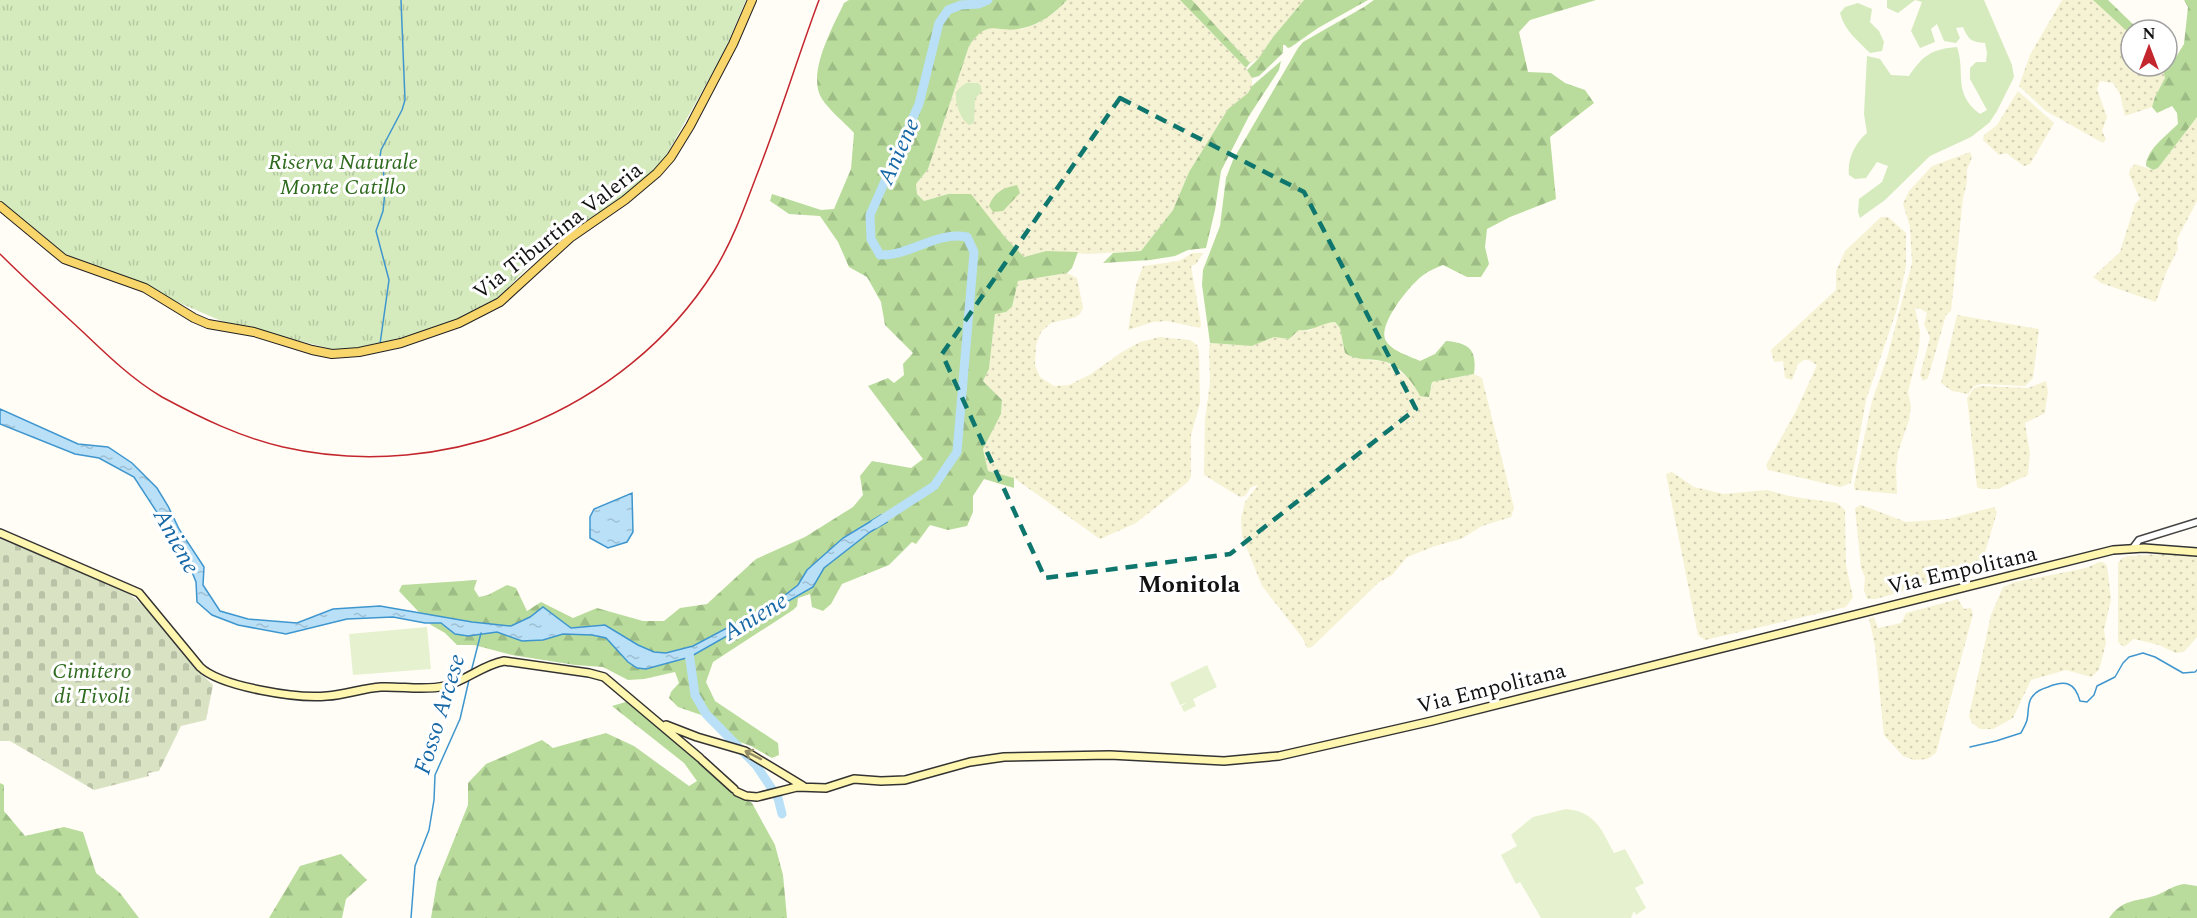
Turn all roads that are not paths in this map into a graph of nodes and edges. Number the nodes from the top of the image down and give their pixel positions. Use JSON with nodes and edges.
{"nodes":[{"id":1,"x":752,"y":0,"type":"edge"},
{"id":2,"x":0,"y":206,"type":"edge"},
{"id":3,"x":2197,"y":522,"type":"edge"},
{"id":4,"x":0,"y":533,"type":"edge"},
{"id":5,"x":2133,"y":548,"type":"junction"},
{"id":6,"x":2197,"y":552,"type":"edge"},
{"id":7,"x":658,"y":722,"type":"junction"},
{"id":8,"x":697,"y":737,"type":"junction"},
{"id":9,"x":689,"y":748,"type":"junction"},
{"id":10,"x":784,"y":774,"type":"junction"},
{"id":11,"x":803,"y":786,"type":"junction"},
{"id":12,"x":785,"y":789,"type":"junction"}],
"edges":[{"from":1,"to":2,"type":"main road","name":"Via Tiburtina Valeria"},
{"from":3,"to":5,"type":"street"},
{"from":4,"to":7,"type":"main road","name":"Via Empolitana"},
{"from":5,"to":6,"type":"main road","name":"Via Empolitana"},
{"from":5,"to":11,"type":"main road","name":"Via Empolitana"},
{"from":7,"to":8,"type":"main road"},
{"from":7,"to":9,"type":"main road","name":"Via Empolitana"},
{"from":8,"to":9,"type":"main road"},
{"from":10,"to":8,"type":"main road","one_way":true},
{"from":9,"to":12,"type":"main road","name":"Via Empolitana"},
{"from":10,"to":11,"type":"main road"},
{"from":10,"to":12,"type":"main road"},
{"from":11,"to":12,"type":"main road","name":"Via Empolitana"}]}
